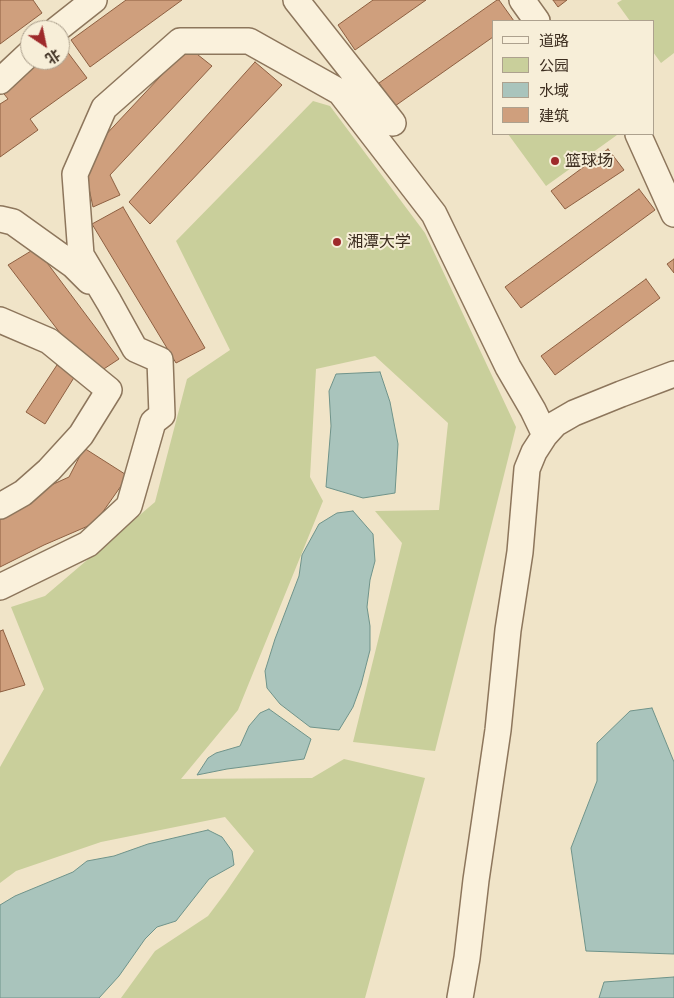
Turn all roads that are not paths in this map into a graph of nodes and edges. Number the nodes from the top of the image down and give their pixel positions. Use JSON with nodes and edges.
{"nodes":[{"id":1,"x":94,"y":0,"type":"edge"},
{"id":2,"x":296,"y":0,"type":"edge"},
{"id":3,"x":522,"y":0,"type":"edge"},
{"id":4,"x":69,"y":20,"type":"edge"},
{"id":5,"x":537,"y":20,"type":"edge"},
{"id":6,"x":20,"y":62,"type":"edge"},
{"id":7,"x":0,"y":81,"type":"edge"},
{"id":8,"x":393,"y":123,"type":"dead end"},
{"id":9,"x":638,"y":135,"type":"edge"},
{"id":10,"x":674,"y":214,"type":"edge"},
{"id":11,"x":0,"y":219,"type":"edge"},
{"id":12,"x":109,"y":302,"type":"junction"},
{"id":13,"x":0,"y":320,"type":"edge"},
{"id":14,"x":674,"y":361,"type":"edge"},
{"id":15,"x":674,"y":374,"type":"edge"},
{"id":16,"x":534,"y":410,"type":"junction"},
{"id":17,"x":545,"y":435,"type":"junction"},
{"id":18,"x":0,"y":506,"type":"edge"},
{"id":19,"x":0,"y":587,"type":"edge"},
{"id":20,"x":460,"y":998,"type":"edge"}],
"edges":[{"from":1,"to":4,"type":"street"},
{"from":2,"to":8,"type":"street"},
{"from":3,"to":5,"type":"street"},
{"from":6,"to":7,"type":"street"},
{"from":9,"to":10,"type":"street"},
{"from":11,"to":12,"type":"street"},
{"from":12,"to":16,"type":"street"},
{"from":12,"to":19,"type":"street"},
{"from":13,"to":18,"type":"street"},
{"from":14,"to":16,"type":"street"},
{"from":15,"to":17,"type":"street"},
{"from":16,"to":17,"type":"street"},
{"from":17,"to":20,"type":"street"}]}
